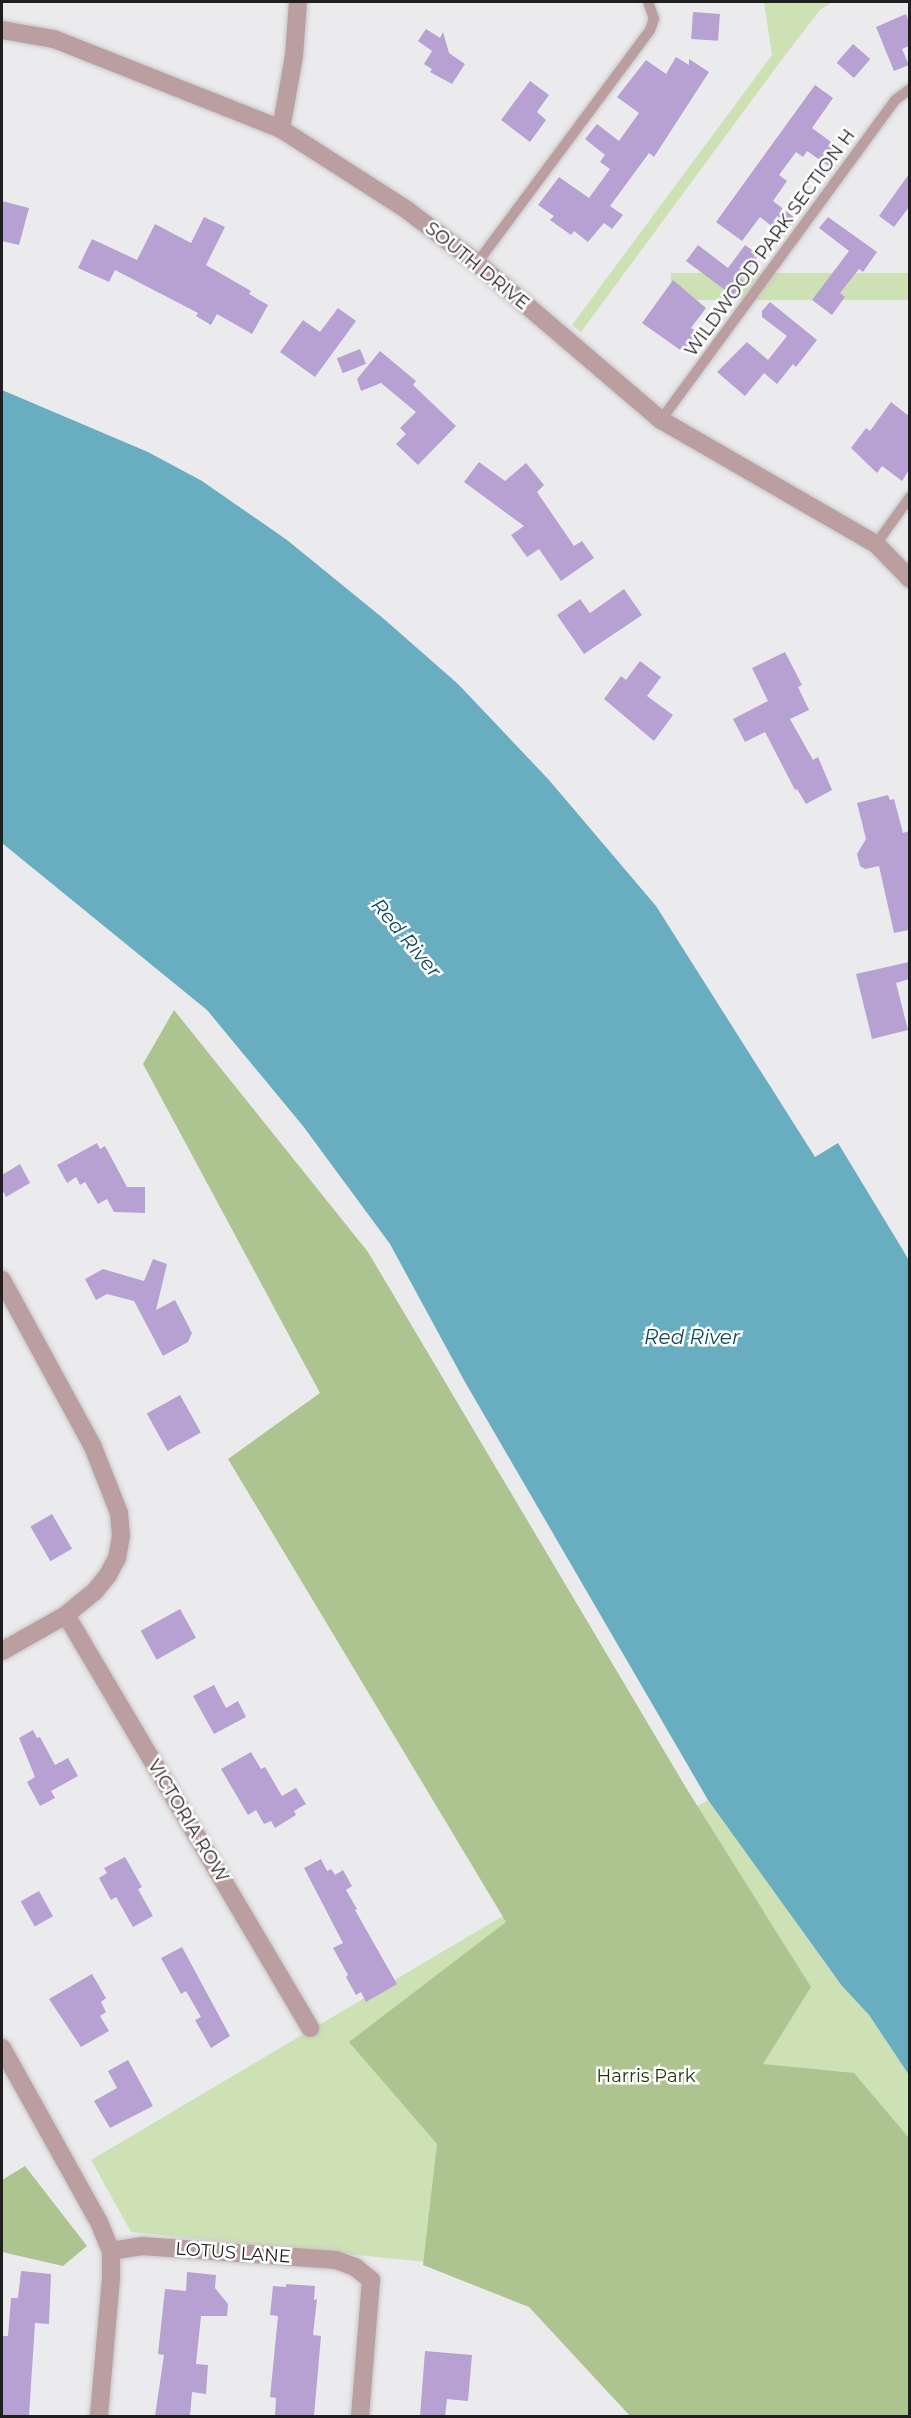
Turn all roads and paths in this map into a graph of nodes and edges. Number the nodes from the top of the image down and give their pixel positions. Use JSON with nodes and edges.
{"nodes":[{"id":1,"x":298,"y":2,"type":"edge"},
{"id":2,"x":648,"y":2,"type":"edge"},
{"id":3,"x":2,"y":30,"type":"edge"},
{"id":4,"x":909,"y":89,"type":"edge"},
{"id":5,"x":281,"y":129,"type":"junction"},
{"id":6,"x":477,"y":263,"type":"junction"},
{"id":7,"x":661,"y":420,"type":"junction"},
{"id":8,"x":909,"y":497,"type":"edge"},
{"id":9,"x":876,"y":544,"type":"junction"},
{"id":10,"x":909,"y":579,"type":"edge"},
{"id":11,"x":2,"y":1280,"type":"edge"},
{"id":12,"x":66,"y":1615,"type":"junction"},
{"id":13,"x":2,"y":1651,"type":"edge"},
{"id":14,"x":310,"y":2028,"type":"dead end"},
{"id":15,"x":2,"y":2048,"type":"edge"},
{"id":16,"x":111,"y":2251,"type":"junction"},
{"id":17,"x":99,"y":2416,"type":"edge"},
{"id":18,"x":360,"y":2416,"type":"edge"}],
"edges":[{"from":1,"to":5,"type":"street"},
{"from":2,"to":6,"type":"lane"},
{"from":3,"to":5,"type":"street","name":"SOUTH DRIVE"},
{"from":4,"to":7,"type":"lane","name":"WILDWOOD PARK SECTION H"},
{"from":5,"to":6,"type":"street","name":"SOUTH DRIVE"},
{"from":6,"to":7,"type":"street","name":"SOUTH DRIVE"},
{"from":7,"to":9,"type":"street","name":"SOUTH DRIVE"},
{"from":8,"to":9,"type":"lane"},
{"from":9,"to":10,"type":"street","name":"SOUTH DRIVE"},
{"from":11,"to":12,"type":"street"},
{"from":12,"to":13,"type":"street"},
{"from":12,"to":14,"type":"street","name":"VICTORIA ROW"},
{"from":15,"to":16,"type":"street"},
{"from":16,"to":17,"type":"street"},
{"from":16,"to":18,"type":"street","name":"LOTUS LANE"}]}
